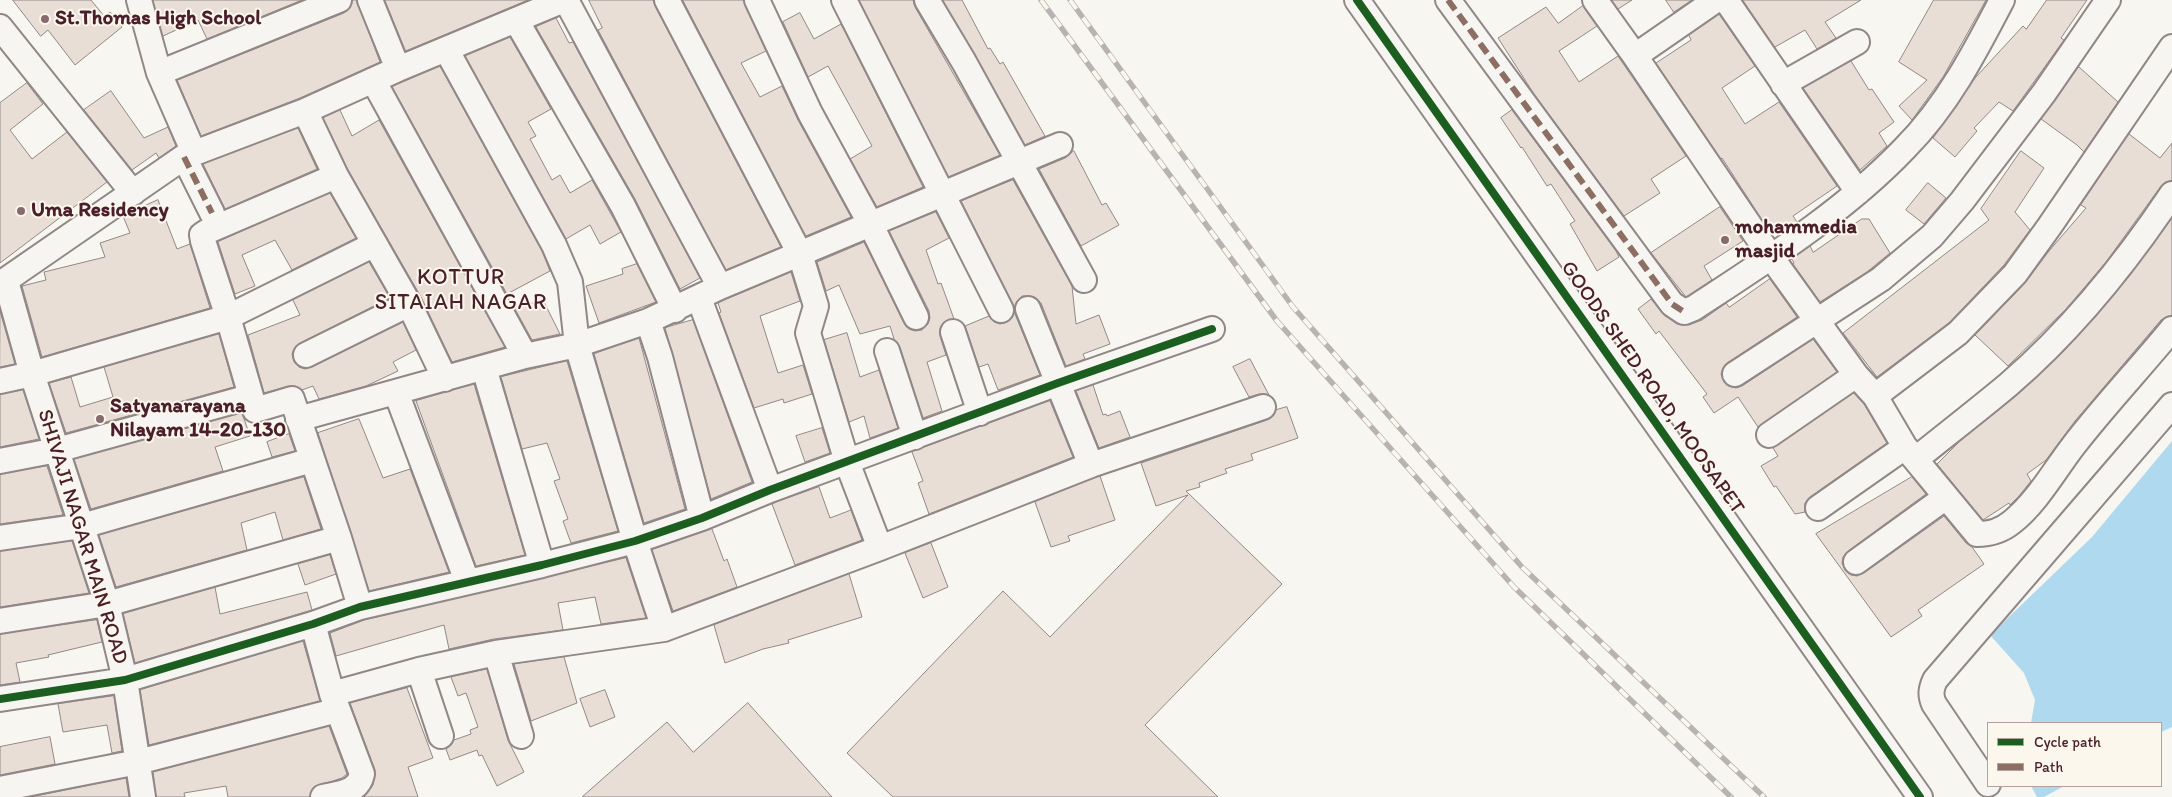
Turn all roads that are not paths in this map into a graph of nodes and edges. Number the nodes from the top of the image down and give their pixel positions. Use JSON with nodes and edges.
{"nodes":[{"id":1,"x":139,"y":0,"type":"edge"},
{"id":2,"x":339,"y":0,"type":"edge"},
{"id":3,"x":370,"y":0,"type":"edge"},
{"id":4,"x":565,"y":0,"type":"edge"},
{"id":5,"x":667,"y":0,"type":"edge"},
{"id":6,"x":757,"y":0,"type":"edge"},
{"id":7,"x":844,"y":0,"type":"edge"},
{"id":8,"x":927,"y":0,"type":"edge"},
{"id":9,"x":1356,"y":0,"type":"edge"},
{"id":10,"x":1595,"y":0,"type":"edge"},
{"id":11,"x":1716,"y":0,"type":"edge"},
{"id":12,"x":1726,"y":0,"type":"edge"},
{"id":13,"x":2002,"y":0,"type":"edge"},
{"id":14,"x":2108,"y":0,"type":"edge"},
{"id":15,"x":1459,"y":3,"type":"edge"},
{"id":16,"x":516,"y":20,"type":"junction"},
{"id":17,"x":0,"y":27,"type":"edge"},
{"id":18,"x":1857,"y":42,"type":"dead end"},
{"id":19,"x":2172,"y":47,"type":"edge"},
{"id":20,"x":446,"y":49,"type":"junction"},
{"id":21,"x":1635,"y":56,"type":"junction"},
{"id":22,"x":398,"y":69,"type":"junction"},
{"id":23,"x":160,"y":73,"type":"junction"},
{"id":24,"x":373,"y":80,"type":"junction"},
{"id":25,"x":1783,"y":84,"type":"junction"},
{"id":26,"x":305,"y":111,"type":"junction"},
{"id":27,"x":1060,"y":145,"type":"dead end"},
{"id":28,"x":189,"y":155,"type":"junction"},
{"id":29,"x":1020,"y":161,"type":"junction"},
{"id":30,"x":336,"y":176,"type":"junction"},
{"id":31,"x":1858,"y":192,"type":"junction"},
{"id":32,"x":133,"y":193,"type":"junction"},
{"id":33,"x":943,"y":193,"type":"junction"},
{"id":34,"x":2172,"y":194,"type":"edge"},
{"id":35,"x":212,"y":213,"type":"dead end"},
{"id":36,"x":870,"y":223,"type":"junction"},
{"id":37,"x":375,"y":244,"type":"junction"},
{"id":38,"x":800,"y":254,"type":"junction"},
{"id":39,"x":1771,"y":258,"type":"junction"},
{"id":40,"x":1084,"y":280,"type":"dead end"},
{"id":41,"x":3,"y":282,"type":"edge"},
{"id":42,"x":720,"y":287,"type":"junction"},
{"id":43,"x":699,"y":298,"type":"junction"},
{"id":44,"x":409,"y":304,"type":"junction"},
{"id":45,"x":1028,"y":309,"type":"dead end"},
{"id":46,"x":674,"y":310,"type":"junction"},
{"id":47,"x":1001,"y":310,"type":"dead end"},
{"id":48,"x":228,"y":317,"type":"junction"},
{"id":49,"x":916,"y":317,"type":"dead end"},
{"id":50,"x":1816,"y":320,"type":"junction"},
{"id":51,"x":648,"y":321,"type":"junction"},
{"id":52,"x":1212,"y":329,"type":"dead end"},
{"id":53,"x":2172,"y":329,"type":"edge"},
{"id":54,"x":953,"y":332,"type":"dead end"},
{"id":55,"x":577,"y":345,"type":"junction"},
{"id":56,"x":887,"y":351,"type":"dead end"},
{"id":57,"x":306,"y":354,"type":"dead end"},
{"id":58,"x":525,"y":356,"type":"junction"},
{"id":59,"x":484,"y":368,"type":"junction"},
{"id":60,"x":32,"y":374,"type":"junction"},
{"id":61,"x":1735,"y":374,"type":"dead end"},
{"id":62,"x":1856,"y":375,"type":"junction"},
{"id":63,"x":445,"y":379,"type":"junction"},
{"id":64,"x":0,"y":381,"type":"edge"},
{"id":65,"x":1058,"y":383,"type":"junction"},
{"id":66,"x":396,"y":392,"type":"junction"},
{"id":67,"x":1874,"y":396,"type":"junction"},
{"id":68,"x":249,"y":397,"type":"junction"},
{"id":69,"x":2172,"y":405,"type":"edge"},
{"id":70,"x":1263,"y":407,"type":"dead end"},
{"id":71,"x":980,"y":413,"type":"junction"},
{"id":72,"x":298,"y":419,"type":"junction"},
{"id":73,"x":1769,"y":435,"type":"dead end"},
{"id":74,"x":915,"y":437,"type":"junction"},
{"id":75,"x":57,"y":450,"type":"junction"},
{"id":76,"x":1911,"y":453,"type":"junction"},
{"id":77,"x":312,"y":460,"type":"junction"},
{"id":78,"x":0,"y":461,"type":"edge"},
{"id":79,"x":848,"y":462,"type":"junction"},
{"id":80,"x":1091,"y":465,"type":"junction"},
{"id":81,"x":770,"y":490,"type":"junction"},
{"id":82,"x":1946,"y":497,"type":"junction"},
{"id":83,"x":1818,"y":508,"type":"dead end"},
{"id":84,"x":702,"y":518,"type":"junction"},
{"id":85,"x":82,"y":526,"type":"junction"},
{"id":86,"x":0,"y":538,"type":"edge"},
{"id":87,"x":339,"y":538,"type":"junction"},
{"id":88,"x":635,"y":541,"type":"junction"},
{"id":89,"x":880,"y":548,"type":"junction"},
{"id":90,"x":1856,"y":562,"type":"dead end"},
{"id":91,"x":542,"y":565,"type":"junction"},
{"id":92,"x":467,"y":581,"type":"junction"},
{"id":93,"x":107,"y":604,"type":"junction"},
{"id":94,"x":360,"y":608,"type":"junction"},
{"id":95,"x":0,"y":621,"type":"edge"},
{"id":96,"x":313,"y":624,"type":"junction"},
{"id":97,"x":664,"y":629,"type":"junction"},
{"id":98,"x":496,"y":654,"type":"junction"},
{"id":99,"x":419,"y":670,"type":"junction"},
{"id":100,"x":125,"y":680,"type":"junction"},
{"id":101,"x":0,"y":699,"type":"edge"},
{"id":102,"x":335,"y":702,"type":"junction"},
{"id":103,"x":441,"y":736,"type":"dead end"},
{"id":104,"x":521,"y":736,"type":"dead end"},
{"id":105,"x":138,"y":762,"type":"junction"},
{"id":106,"x":1987,"y":782,"type":"edge"},
{"id":107,"x":0,"y":789,"type":"edge"},
{"id":108,"x":143,"y":797,"type":"edge"},
{"id":109,"x":323,"y":797,"type":"edge"},
{"id":110,"x":1920,"y":797,"type":"edge"}],
"edges":[{"from":1,"to":23,"type":"street"},
{"from":2,"to":23,"type":"street"},
{"from":3,"to":22,"type":"street"},
{"from":4,"to":16,"type":"street"},
{"from":4,"to":42,"type":"street"},
{"from":5,"to":38,"type":"street"},
{"from":6,"to":36,"type":"street"},
{"from":7,"to":33,"type":"street"},
{"from":8,"to":29,"type":"street"},
{"from":9,"to":110,"type":"street","name":"GOODS SHED ROAD, MOOSAPET"},
{"from":10,"to":21,"type":"street"},
{"from":11,"to":21,"type":"street"},
{"from":12,"to":25,"type":"street"},
{"from":13,"to":31,"type":"street"},
{"from":14,"to":50,"type":"street"},
{"from":15,"to":39,"type":"street"},
{"from":16,"to":20,"type":"street"},
{"from":16,"to":46,"type":"street"},
{"from":17,"to":32,"type":"street"},
{"from":18,"to":25,"type":"street"},
{"from":19,"to":67,"type":"street"},
{"from":20,"to":22,"type":"street"},
{"from":20,"to":55,"type":"street"},
{"from":21,"to":39,"type":"street"},
{"from":22,"to":24,"type":"street"},
{"from":23,"to":28,"type":"street"},
{"from":24,"to":26,"type":"street"},
{"from":24,"to":58,"type":"street"},
{"from":25,"to":31,"type":"street"},
{"from":26,"to":28,"type":"street"},
{"from":26,"to":30,"type":"street"},
{"from":27,"to":29,"type":"street"},
{"from":28,"to":32,"type":"street"},
{"from":28,"to":35,"type":"street"},
{"from":29,"to":33,"type":"street"},
{"from":29,"to":40,"type":"street"},
{"from":30,"to":37,"type":"street"},
{"from":30,"to":48,"type":"street"},
{"from":31,"to":39,"type":"street"},
{"from":32,"to":41,"type":"street"},
{"from":33,"to":36,"type":"street"},
{"from":33,"to":47,"type":"street"},
{"from":34,"to":76,"type":"street"},
{"from":36,"to":38,"type":"street"},
{"from":36,"to":49,"type":"street"},
{"from":37,"to":44,"type":"street"},
{"from":37,"to":48,"type":"street"},
{"from":38,"to":42,"type":"street"},
{"from":38,"to":79,"type":"street"},
{"from":39,"to":50,"type":"street"},
{"from":41,"to":60,"type":"street","name":"SHIVAJI NAGAR MAIN ROAD"},
{"from":42,"to":43,"type":"street"},
{"from":43,"to":46,"type":"street"},
{"from":43,"to":81,"type":"street"},
{"from":44,"to":57,"type":"street"},
{"from":44,"to":63,"type":"street"},
{"from":45,"to":65,"type":"street"},
{"from":46,"to":51,"type":"street"},
{"from":48,"to":60,"type":"street"},
{"from":48,"to":68,"type":"street"},
{"from":50,"to":61,"type":"street"},
{"from":50,"to":62,"type":"street"},
{"from":51,"to":55,"type":"street"},
{"from":51,"to":84,"type":"street"},
{"from":52,"to":65,"type":"street"},
{"from":53,"to":82,"type":"street"},
{"from":54,"to":71,"type":"street"},
{"from":55,"to":58,"type":"street"},
{"from":55,"to":88,"type":"street"},
{"from":56,"to":74,"type":"street"},
{"from":58,"to":59,"type":"street"},
{"from":59,"to":63,"type":"street"},
{"from":59,"to":91,"type":"street"},
{"from":60,"to":64,"type":"street"},
{"from":60,"to":75,"type":"street","name":"SHIVAJI NAGAR MAIN ROAD"},
{"from":62,"to":67,"type":"street"},
{"from":62,"to":73,"type":"street"},
{"from":63,"to":66,"type":"street"},
{"from":65,"to":71,"type":"street"},
{"from":65,"to":80,"type":"street"},
{"from":66,"to":72,"type":"street"},
{"from":66,"to":92,"type":"street"},
{"from":67,"to":76,"type":"street"},
{"from":68,"to":72,"type":"street"},
{"from":68,"to":75,"type":"street"},
{"from":69,"to":106,"type":"street"},
{"from":70,"to":80,"type":"street"},
{"from":71,"to":74,"type":"street"},
{"from":72,"to":77,"type":"street"},
{"from":74,"to":79,"type":"street"},
{"from":75,"to":78,"type":"street"},
{"from":75,"to":85,"type":"street","name":"SHIVAJI NAGAR MAIN ROAD"},
{"from":76,"to":82,"type":"street"},
{"from":76,"to":83,"type":"street"},
{"from":77,"to":85,"type":"street"},
{"from":77,"to":87,"type":"street"},
{"from":79,"to":81,"type":"street"},
{"from":79,"to":89,"type":"street"},
{"from":80,"to":89,"type":"street"},
{"from":81,"to":84,"type":"street"},
{"from":82,"to":90,"type":"street"},
{"from":84,"to":88,"type":"street"},
{"from":85,"to":86,"type":"street"},
{"from":85,"to":93,"type":"street","name":"SHIVAJI NAGAR MAIN ROAD"},
{"from":87,"to":93,"type":"street"},
{"from":87,"to":94,"type":"street"},
{"from":88,"to":91,"type":"street"},
{"from":88,"to":97,"type":"street"},
{"from":89,"to":97,"type":"street"},
{"from":91,"to":92,"type":"street"},
{"from":92,"to":94,"type":"street"},
{"from":93,"to":95,"type":"street"},
{"from":93,"to":100,"type":"street","name":"SHIVAJI NAGAR MAIN ROAD"},
{"from":94,"to":96,"type":"street"},
{"from":96,"to":100,"type":"street"},
{"from":96,"to":102,"type":"street"},
{"from":97,"to":98,"type":"street"},
{"from":98,"to":99,"type":"street"},
{"from":98,"to":104,"type":"street"},
{"from":99,"to":102,"type":"street"},
{"from":99,"to":103,"type":"street"},
{"from":100,"to":101,"type":"street"},
{"from":100,"to":105,"type":"street","name":"SHIVAJI NAGAR MAIN ROAD"},
{"from":102,"to":105,"type":"street"},
{"from":102,"to":109,"type":"street"},
{"from":105,"to":107,"type":"street"},
{"from":105,"to":108,"type":"street","name":"SHIVAJI NAGAR MAIN ROAD"}]}
